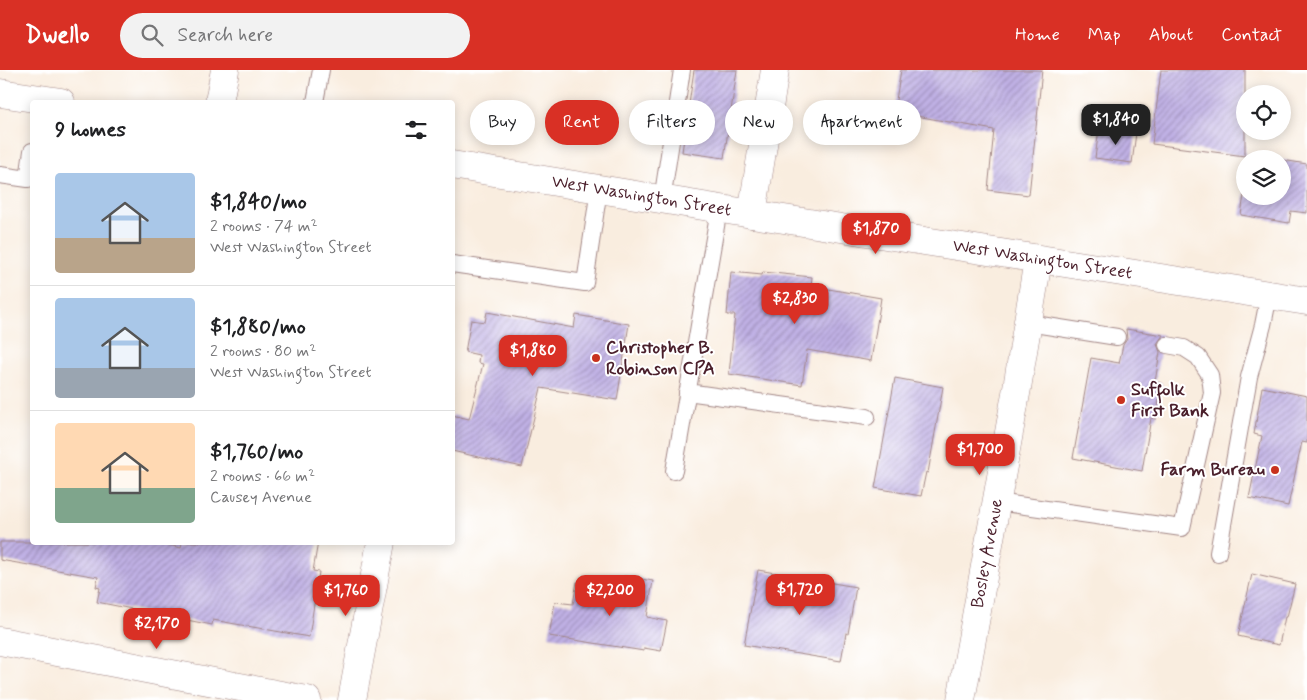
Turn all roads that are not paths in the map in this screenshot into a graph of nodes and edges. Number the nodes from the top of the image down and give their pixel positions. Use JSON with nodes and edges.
{"nodes":[{"id":1,"x":225,"y":70,"type":"edge"},
{"id":2,"x":322,"y":70,"type":"edge"},
{"id":3,"x":682,"y":70,"type":"edge"},
{"id":4,"x":775,"y":70,"type":"edge"},
{"id":5,"x":0,"y":93,"type":"edge"},
{"id":6,"x":37,"y":100,"type":"edge"},
{"id":7,"x":219,"y":100,"type":"edge"},
{"id":8,"x":315,"y":100,"type":"edge"},
{"id":9,"x":30,"y":165,"type":"edge"},
{"id":10,"x":455,"y":165,"type":"edge"},
{"id":11,"x":0,"y":175,"type":"edge"},
{"id":12,"x":600,"y":189,"type":"junction"},
{"id":13,"x":662,"y":200,"type":"junction"},
{"id":14,"x":719,"y":209,"type":"junction"},
{"id":15,"x":752,"y":214,"type":"junction"},
{"id":16,"x":1038,"y":260,"type":"junction"},
{"id":17,"x":455,"y":264,"type":"edge"},
{"id":18,"x":1269,"y":295,"type":"junction"},
{"id":19,"x":1307,"y":301,"type":"edge"},
{"id":20,"x":1028,"y":323,"type":"junction"},
{"id":21,"x":1118,"y":337,"type":"dead end"},
{"id":22,"x":1167,"y":345,"type":"dead end"},
{"id":23,"x":687,"y":392,"type":"junction"},
{"id":24,"x":866,"y":417,"type":"dead end"},
{"id":25,"x":674,"y":471,"type":"dead end"},
{"id":26,"x":997,"y":502,"type":"junction"},
{"id":27,"x":380,"y":545,"type":"edge"},
{"id":28,"x":1218,"y":553,"type":"dead end"},
{"id":29,"x":0,"y":641,"type":"edge"},
{"id":30,"x":307,"y":700,"type":"edge"},
{"id":31,"x":352,"y":700,"type":"edge"},
{"id":32,"x":962,"y":700,"type":"edge"}],
"edges":[{"from":1,"to":7,"type":"street"},
{"from":2,"to":8,"type":"lane"},
{"from":3,"to":13,"type":"lane"},
{"from":4,"to":15,"type":"street"},
{"from":5,"to":6,"type":"street"},
{"from":9,"to":11,"type":"lane"},
{"from":10,"to":12,"type":"street","name":"West Washington Street"},
{"from":12,"to":13,"type":"street","name":"West Washington Street"},
{"from":12,"to":17,"type":"lane"},
{"from":13,"to":14,"type":"street","name":"West Washington Street"},
{"from":14,"to":15,"type":"street","name":"West Washington Street"},
{"from":14,"to":23,"type":"lane"},
{"from":15,"to":16,"type":"street","name":"West Washington Street"},
{"from":16,"to":18,"type":"street","name":"West Washington Street"},
{"from":16,"to":20,"type":"street","name":"Bosley Avenue"},
{"from":18,"to":19,"type":"street","name":"West Washington Street"},
{"from":18,"to":28,"type":"lane"},
{"from":20,"to":21,"type":"lane"},
{"from":20,"to":26,"type":"street","name":"Bosley Avenue"},
{"from":22,"to":26,"type":"lane"},
{"from":23,"to":24,"type":"lane"},
{"from":23,"to":25,"type":"lane"},
{"from":26,"to":32,"type":"street","name":"Bosley Avenue"},
{"from":27,"to":31,"type":"street"},
{"from":29,"to":30,"type":"street"}]}
